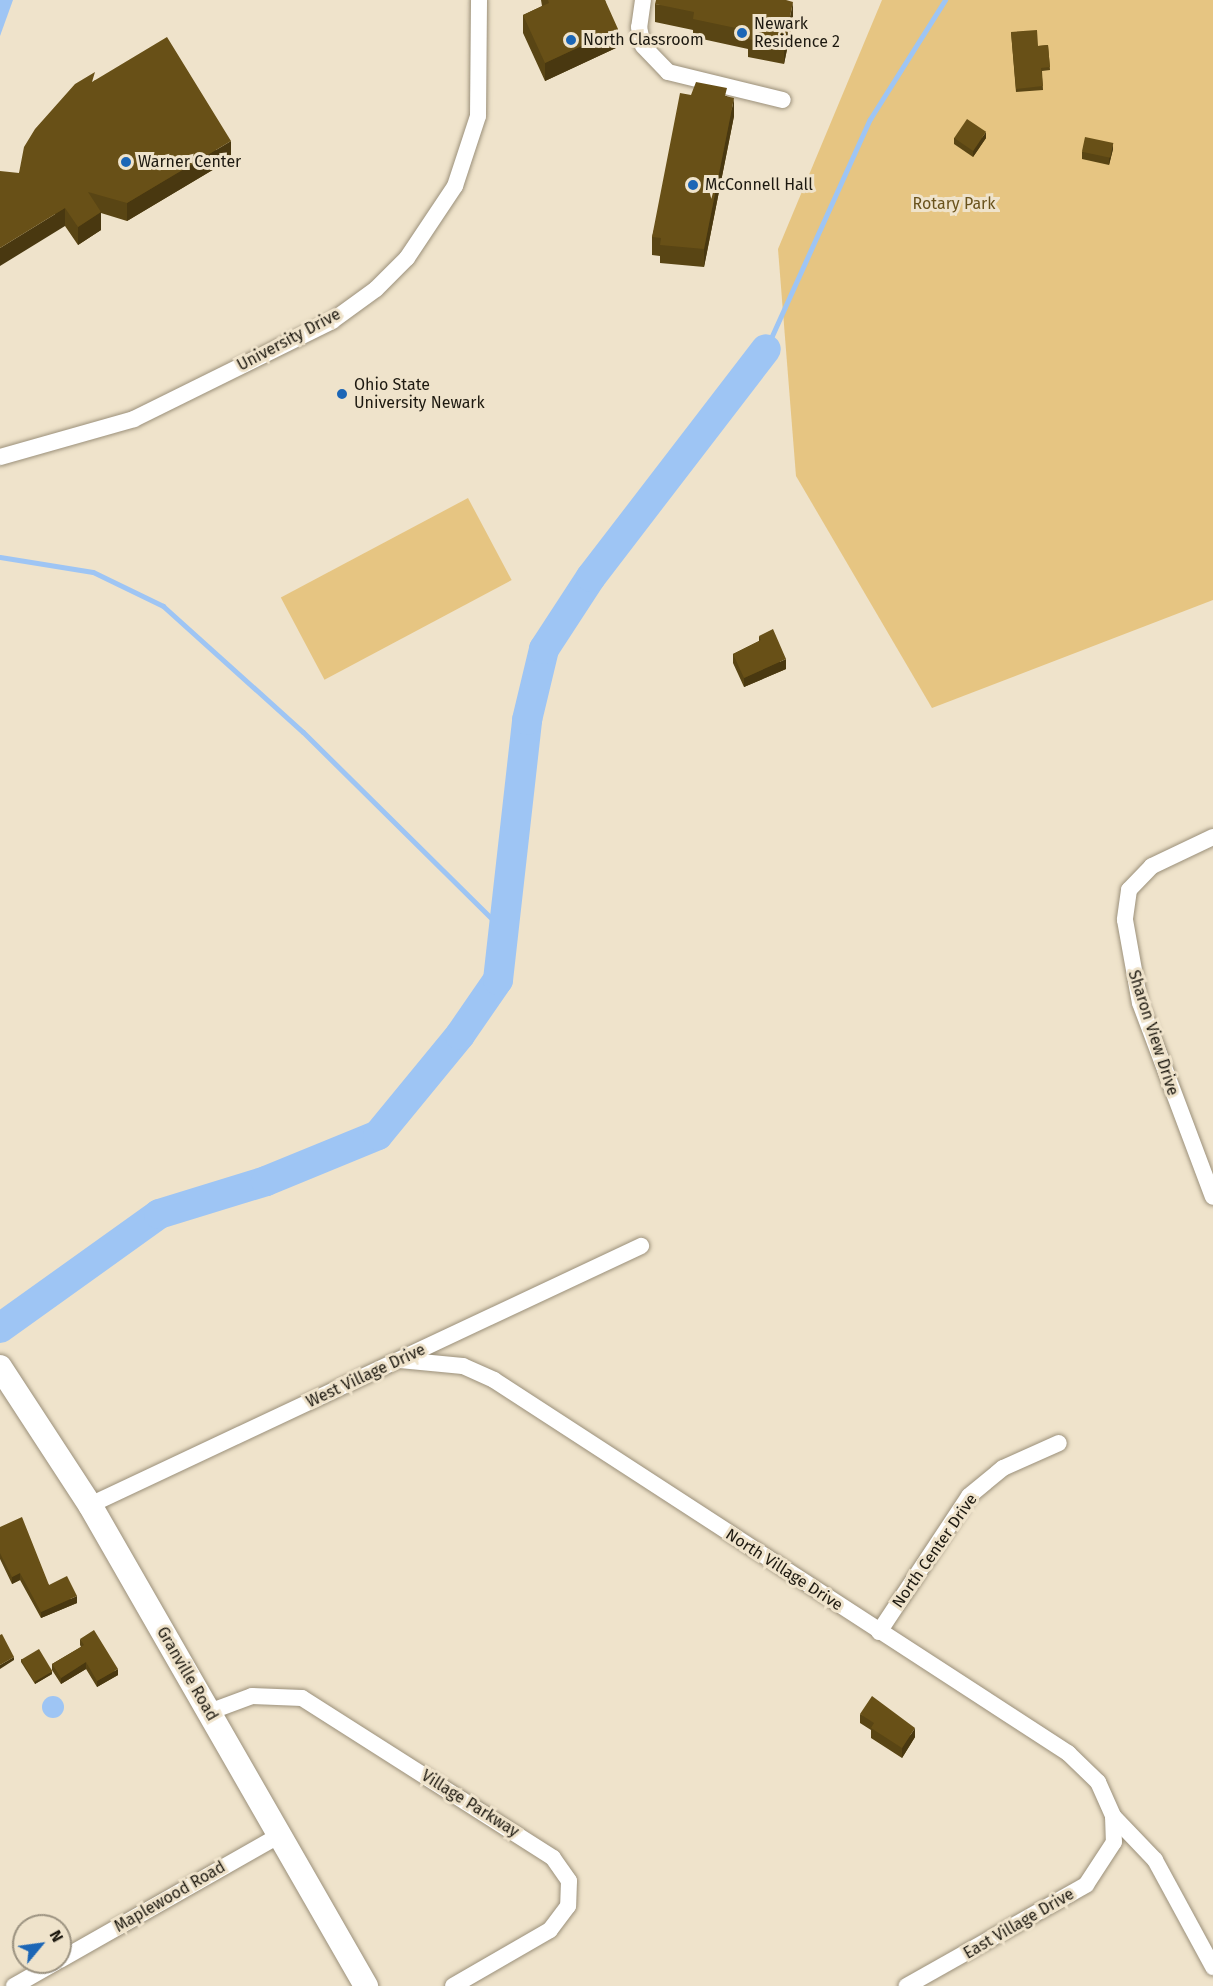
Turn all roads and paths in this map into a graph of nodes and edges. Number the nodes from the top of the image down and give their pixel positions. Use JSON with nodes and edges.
{"nodes":[{"id":1,"x":479,"y":0,"type":"edge"},
{"id":2,"x":644,"y":0,"type":"edge"},
{"id":3,"x":783,"y":100,"type":"dead end"},
{"id":4,"x":0,"y":457,"type":"edge"},
{"id":5,"x":1213,"y":837,"type":"edge"},
{"id":6,"x":1213,"y":1197,"type":"edge"},
{"id":7,"x":641,"y":1246,"type":"dead end"},
{"id":8,"x":400,"y":1360,"type":"junction"},
{"id":9,"x":1,"y":1368,"type":"edge"},
{"id":10,"x":1059,"y":1443,"type":"dead end"},
{"id":11,"x":90,"y":1505,"type":"junction"},
{"id":12,"x":879,"y":1632,"type":"junction"},
{"id":13,"x":209,"y":1712,"type":"junction"},
{"id":14,"x":1113,"y":1816,"type":"junction"},
{"id":15,"x":280,"y":1835,"type":"junction"},
{"id":16,"x":1114,"y":1842,"type":"joint"},
{"id":17,"x":72,"y":1953,"type":"edge"},
{"id":18,"x":1213,"y":1967,"type":"edge"},
{"id":19,"x":35,"y":1974,"type":"edge"},
{"id":20,"x":14,"y":1986,"type":"edge"},
{"id":21,"x":366,"y":1986,"type":"edge"},
{"id":22,"x":453,"y":1986,"type":"edge"},
{"id":23,"x":908,"y":1986,"type":"edge"}],
"edges":[{"from":1,"to":4,"type":"street","name":"University Drive"},
{"from":2,"to":3,"type":"street"},
{"from":5,"to":6,"type":"street","name":"Sharon View Drive"},
{"from":7,"to":8,"type":"street","name":"West Village Drive"},
{"from":8,"to":11,"type":"street","name":"West Village Drive"},
{"from":8,"to":12,"type":"street","name":"North Village Drive"},
{"from":9,"to":11,"type":"street","name":"Granville Road"},
{"from":10,"to":12,"type":"street","name":"North Center Drive"},
{"from":11,"to":13,"type":"street","name":"Granville Road"},
{"from":12,"to":14,"type":"street","name":"North Village Drive"},
{"from":13,"to":15,"type":"street","name":"Granville Road"},
{"from":13,"to":22,"type":"street","name":"Village Parkway"},
{"from":14,"to":16,"type":"street","name":"North Village Drive"},
{"from":14,"to":18,"type":"street"},
{"from":15,"to":17,"type":"street","name":"Maplewood Road"},
{"from":15,"to":21,"type":"street","name":"Granville Road"},
{"from":16,"to":23,"type":"street","name":"East Village Drive"},
{"from":19,"to":20,"type":"street"}]}
